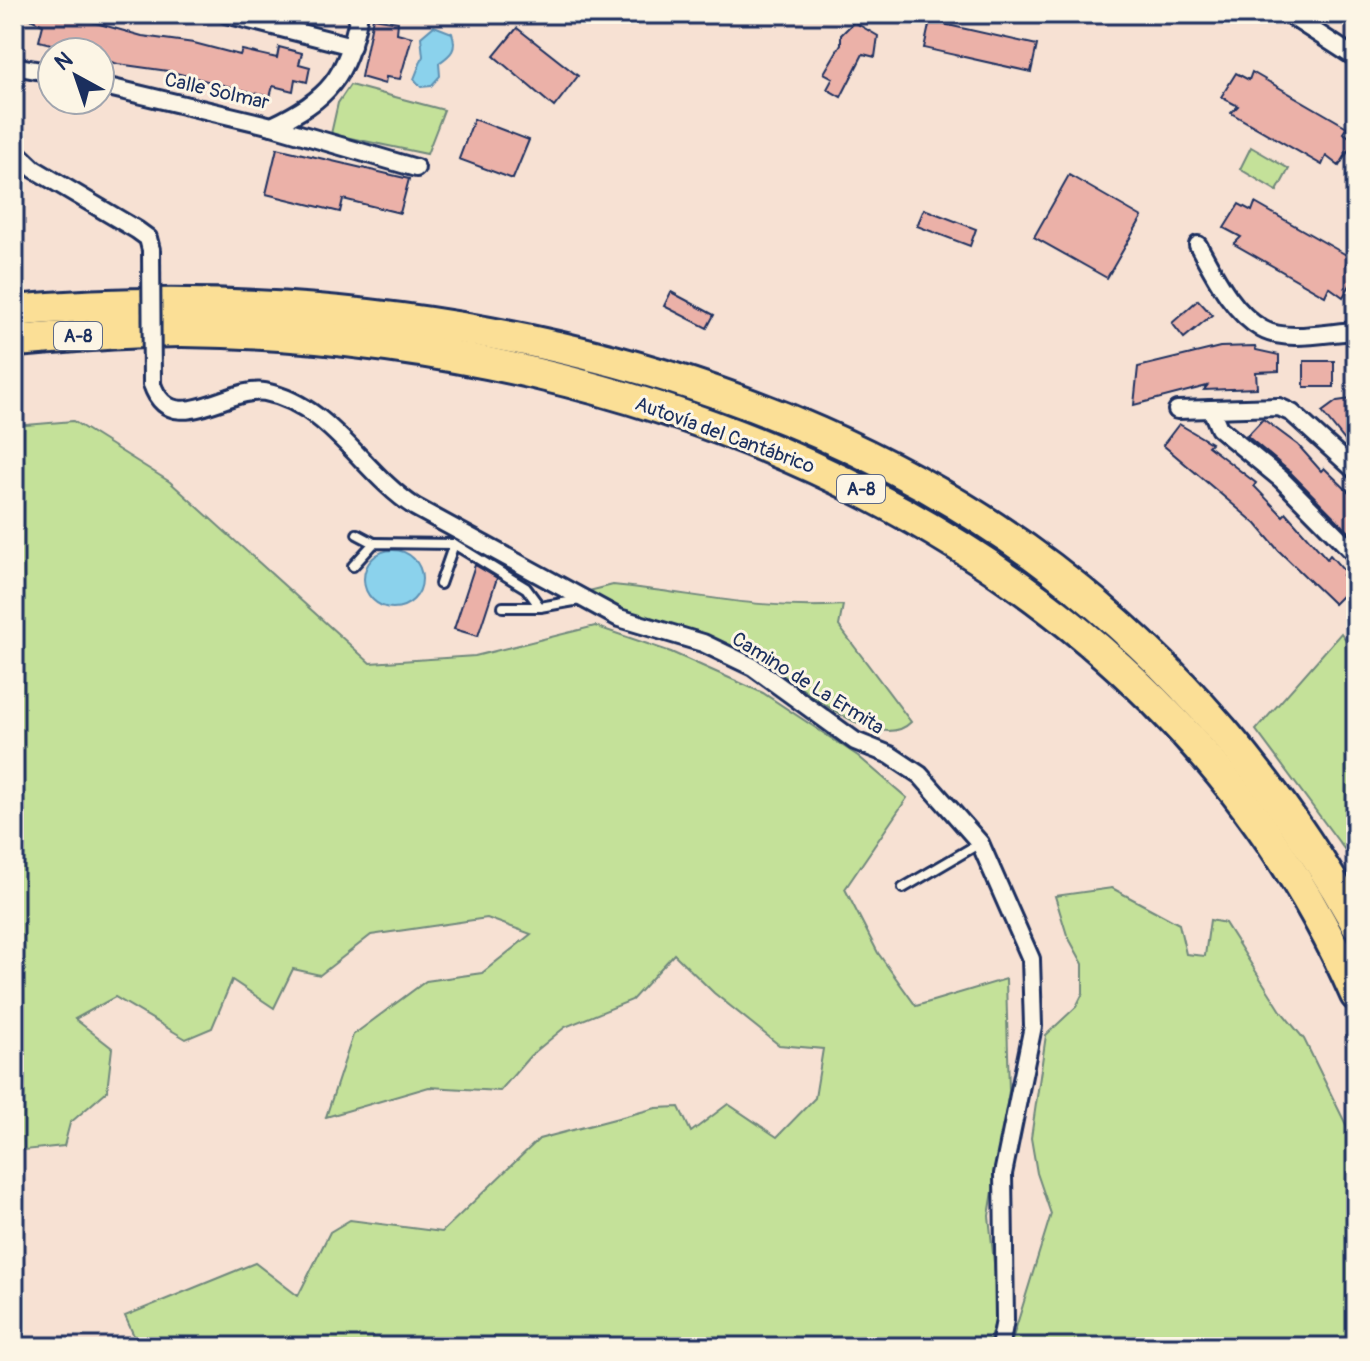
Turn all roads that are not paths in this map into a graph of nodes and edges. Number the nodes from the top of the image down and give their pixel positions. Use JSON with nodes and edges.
{"nodes":[{"id":1,"x":226,"y":14,"type":"edge"},
{"id":2,"x":359,"y":14,"type":"edge"},
{"id":3,"x":1288,"y":14,"type":"edge"},
{"id":4,"x":352,"y":46,"type":"junction"},
{"id":5,"x":1356,"y":58,"type":"edge"},
{"id":6,"x":14,"y":66,"type":"edge"},
{"id":7,"x":36,"y":70,"type":"edge"},
{"id":8,"x":116,"y":89,"type":"edge"},
{"id":9,"x":272,"y":126,"type":"junction"},
{"id":10,"x":14,"y":150,"type":"edge"},
{"id":11,"x":416,"y":168,"type":"dead end"},
{"id":12,"x":1198,"y":245,"type":"dead end"},
{"id":13,"x":14,"y":311,"type":"edge"},
{"id":14,"x":1356,"y":331,"type":"edge"},
{"id":15,"x":14,"y":341,"type":"edge"},
{"id":16,"x":1211,"y":409,"type":"junction"},
{"id":17,"x":1177,"y":410,"type":"dead end"},
{"id":18,"x":1356,"y":471,"type":"edge"},
{"id":19,"x":357,"y":534,"type":"dead end"},
{"id":20,"x":374,"y":543,"type":"junction"},
{"id":21,"x":454,"y":544,"type":"junction"},
{"id":22,"x":1356,"y":555,"type":"edge"},
{"id":23,"x":353,"y":566,"type":"dead end"},
{"id":24,"x":440,"y":584,"type":"dead end"},
{"id":25,"x":580,"y":600,"type":"junction"},
{"id":26,"x":503,"y":607,"type":"dead end"},
{"id":27,"x":540,"y":607,"type":"junction"},
{"id":28,"x":980,"y":843,"type":"junction"},
{"id":29,"x":903,"y":888,"type":"dead end"},
{"id":30,"x":1356,"y":923,"type":"edge"},
{"id":31,"x":1356,"y":995,"type":"edge"},
{"id":32,"x":1000,"y":1347,"type":"edge"}],
"edges":[{"from":1,"to":4,"type":"street"},
{"from":2,"to":4,"type":"street","name":"Calle Solmar"},
{"from":3,"to":5,"type":"street"},
{"from":4,"to":9,"type":"street","name":"Calle Solmar"},
{"from":6,"to":7,"type":"street"},
{"from":8,"to":9,"type":"street","name":"Calle Solmar"},
{"from":9,"to":11,"type":"street"},
{"from":10,"to":25,"type":"street","name":"Camino de La Ermita","bridge":true},
{"from":12,"to":14,"type":"street"},
{"from":13,"to":30,"type":"highway","name":"Autovía del Cantábrico","number":"A-8"},
{"from":15,"to":31,"type":"highway","name":"Autovía del Cantábrico","number":"A-8"},
{"from":16,"to":17,"type":"street"},
{"from":16,"to":18,"type":"street"},
{"from":16,"to":22,"type":"street"},
{"from":19,"to":20,"type":"lane"},
{"from":20,"to":21,"type":"lane"},
{"from":20,"to":23,"type":"lane"},
{"from":21,"to":24,"type":"lane"},
{"from":21,"to":27,"type":"lane"},
{"from":25,"to":27,"type":"lane"},
{"from":25,"to":28,"type":"street","name":"Camino de La Ermita"},
{"from":26,"to":27,"type":"lane"},
{"from":28,"to":29,"type":"lane"},
{"from":28,"to":32,"type":"street","name":"Camino de La Ermita"}]}
